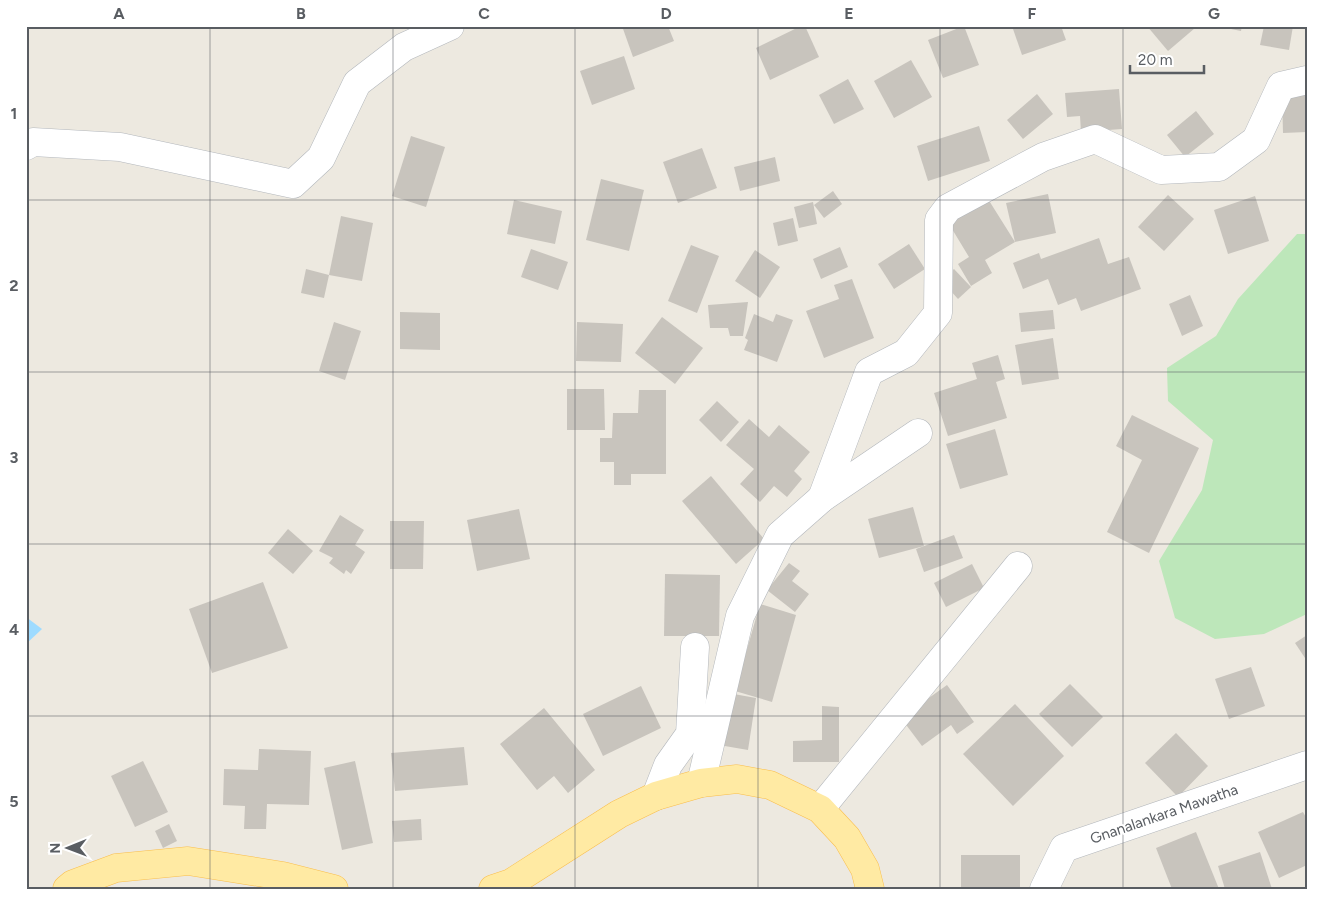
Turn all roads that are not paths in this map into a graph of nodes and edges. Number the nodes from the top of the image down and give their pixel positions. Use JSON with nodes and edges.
{"nodes":[{"id":1,"x":450,"y":26,"type":"edge"},
{"id":2,"x":1307,"y":80,"type":"edge"},
{"id":3,"x":26,"y":146,"type":"edge"},
{"id":4,"x":918,"y":433,"type":"dead end"},
{"id":5,"x":822,"y":498,"type":"junction"},
{"id":6,"x":1018,"y":566,"type":"dead end"},
{"id":7,"x":695,"y":647,"type":"dead end"},
{"id":8,"x":1307,"y":765,"type":"edge"},
{"id":9,"x":701,"y":783,"type":"junction"},
{"id":10,"x":656,"y":796,"type":"junction"},
{"id":11,"x":820,"y":809,"type":"junction"},
{"id":12,"x":67,"y":889,"type":"edge"},
{"id":13,"x":334,"y":889,"type":"edge"},
{"id":14,"x":493,"y":889,"type":"edge"},
{"id":15,"x":870,"y":889,"type":"edge"},
{"id":16,"x":1044,"y":889,"type":"edge"}],
"edges":[{"from":1,"to":3,"type":"street"},
{"from":2,"to":5,"type":"street"},
{"from":4,"to":5,"type":"street"},
{"from":5,"to":9,"type":"street"},
{"from":6,"to":11,"type":"street"},
{"from":7,"to":10,"type":"street"},
{"from":8,"to":16,"type":"street","name":"Gnanalankara Mawatha"},
{"from":9,"to":10,"type":"main road"},
{"from":9,"to":11,"type":"main road"},
{"from":10,"to":14,"type":"main road"},
{"from":11,"to":15,"type":"main road"},
{"from":12,"to":13,"type":"main road"}]}
